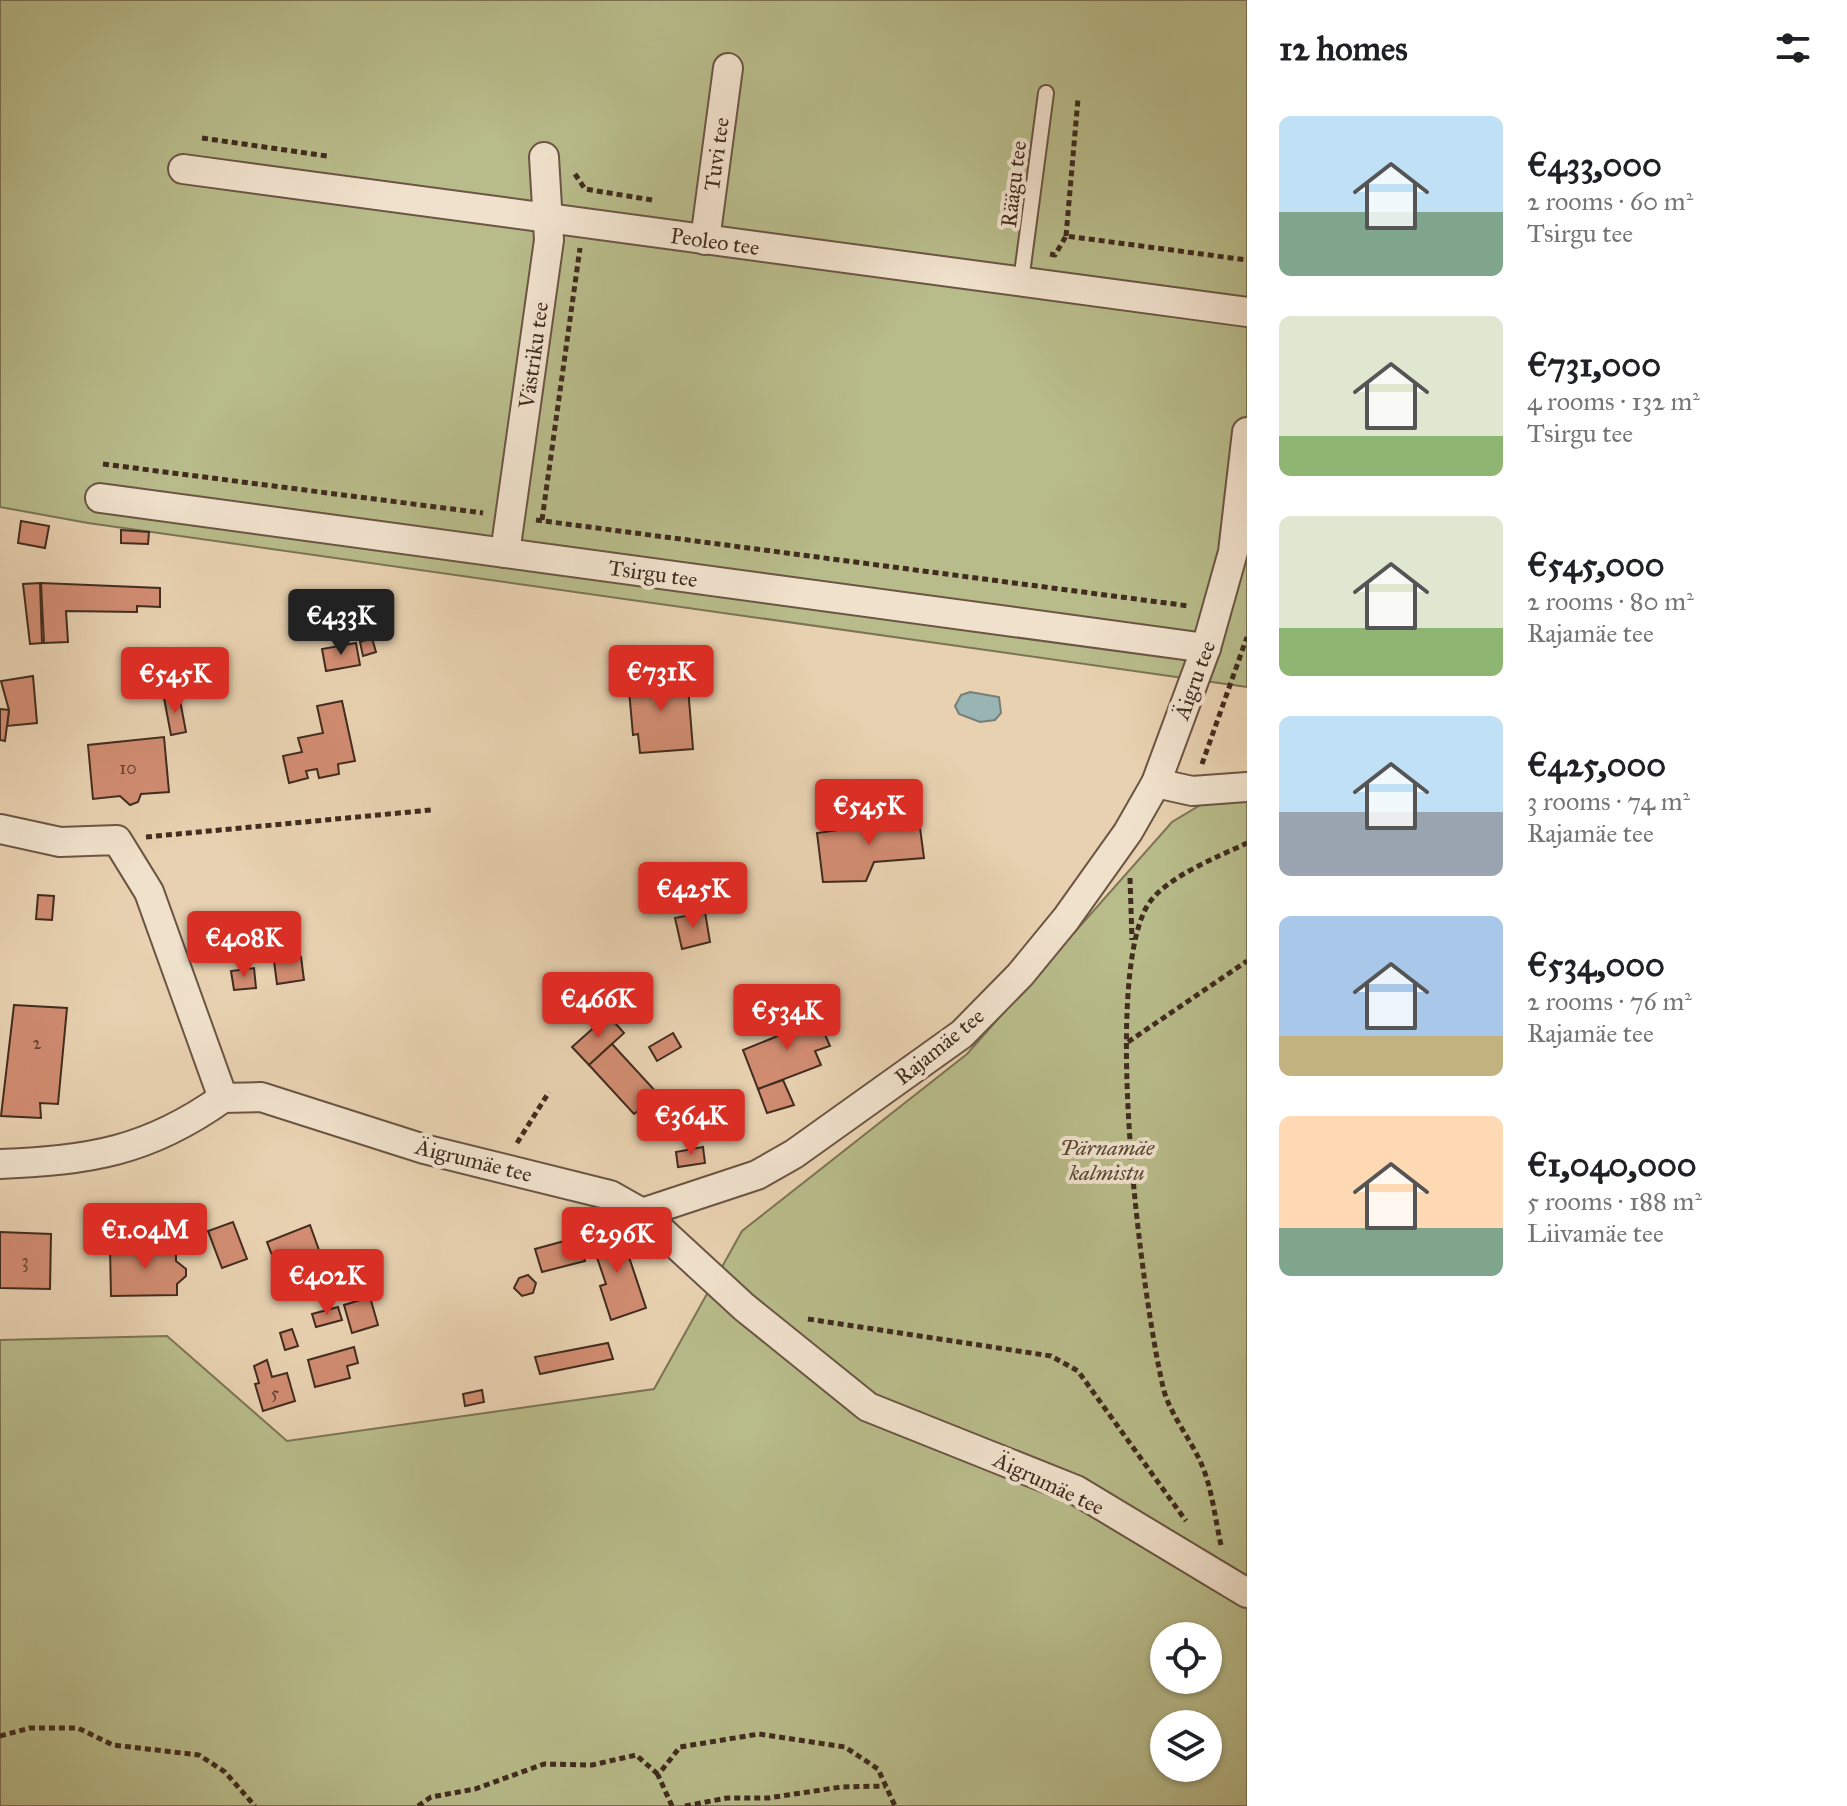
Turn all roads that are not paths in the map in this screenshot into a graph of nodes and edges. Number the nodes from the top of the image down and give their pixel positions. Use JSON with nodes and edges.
{"nodes":[{"id":1,"x":728,"y":68,"type":"dead end"},
{"id":2,"x":1046,"y":93,"type":"dead end"},
{"id":3,"x":544,"y":157,"type":"dead end"},
{"id":4,"x":183,"y":169,"type":"dead end"},
{"id":5,"x":548,"y":217,"type":"junction"},
{"id":6,"x":705,"y":240,"type":"junction"},
{"id":7,"x":1021,"y":281,"type":"junction"},
{"id":8,"x":1247,"y":312,"type":"edge"},
{"id":9,"x":1246,"y":446,"type":"edge"},
{"id":10,"x":100,"y":498,"type":"dead end"},
{"id":11,"x":505,"y":553,"type":"junction"},
{"id":12,"x":1206,"y":648,"type":"junction"},
{"id":13,"x":1156,"y":783,"type":"junction"},
{"id":14,"x":1247,"y":787,"type":"edge"},
{"id":15,"x":0,"y":829,"type":"edge"},
{"id":16,"x":223,"y":1098,"type":"junction"},
{"id":17,"x":0,"y":1164,"type":"edge"},
{"id":18,"x":642,"y":1213,"type":"junction"},
{"id":19,"x":1238,"y":1587,"type":"edge"}],
"edges":[{"from":1,"to":6,"type":"street","name":"Tuvi tee"},
{"from":2,"to":7,"type":"lane","name":"Räägu tee"},
{"from":3,"to":5,"type":"street","name":"Västriku tee"},
{"from":4,"to":5,"type":"street","name":"Peoleo tee"},
{"from":5,"to":6,"type":"street","name":"Peoleo tee"},
{"from":5,"to":11,"type":"street","name":"Västriku tee"},
{"from":6,"to":7,"type":"street","name":"Peoleo tee"},
{"from":7,"to":8,"type":"street","name":"Peoleo tee"},
{"from":9,"to":12,"type":"street","name":"Äigru tee"},
{"from":10,"to":11,"type":"street","name":"Tsirgu tee"},
{"from":11,"to":12,"type":"street","name":"Tsirgu tee"},
{"from":12,"to":13,"type":"street","name":"Äigru tee"},
{"from":13,"to":14,"type":"street"},
{"from":13,"to":18,"type":"street","name":"Rajamäe tee"},
{"from":15,"to":16,"type":"street"},
{"from":16,"to":17,"type":"street"},
{"from":16,"to":18,"type":"street","name":"Äigrumäe tee"},
{"from":18,"to":19,"type":"street","name":"Äigrumäe tee"}]}
